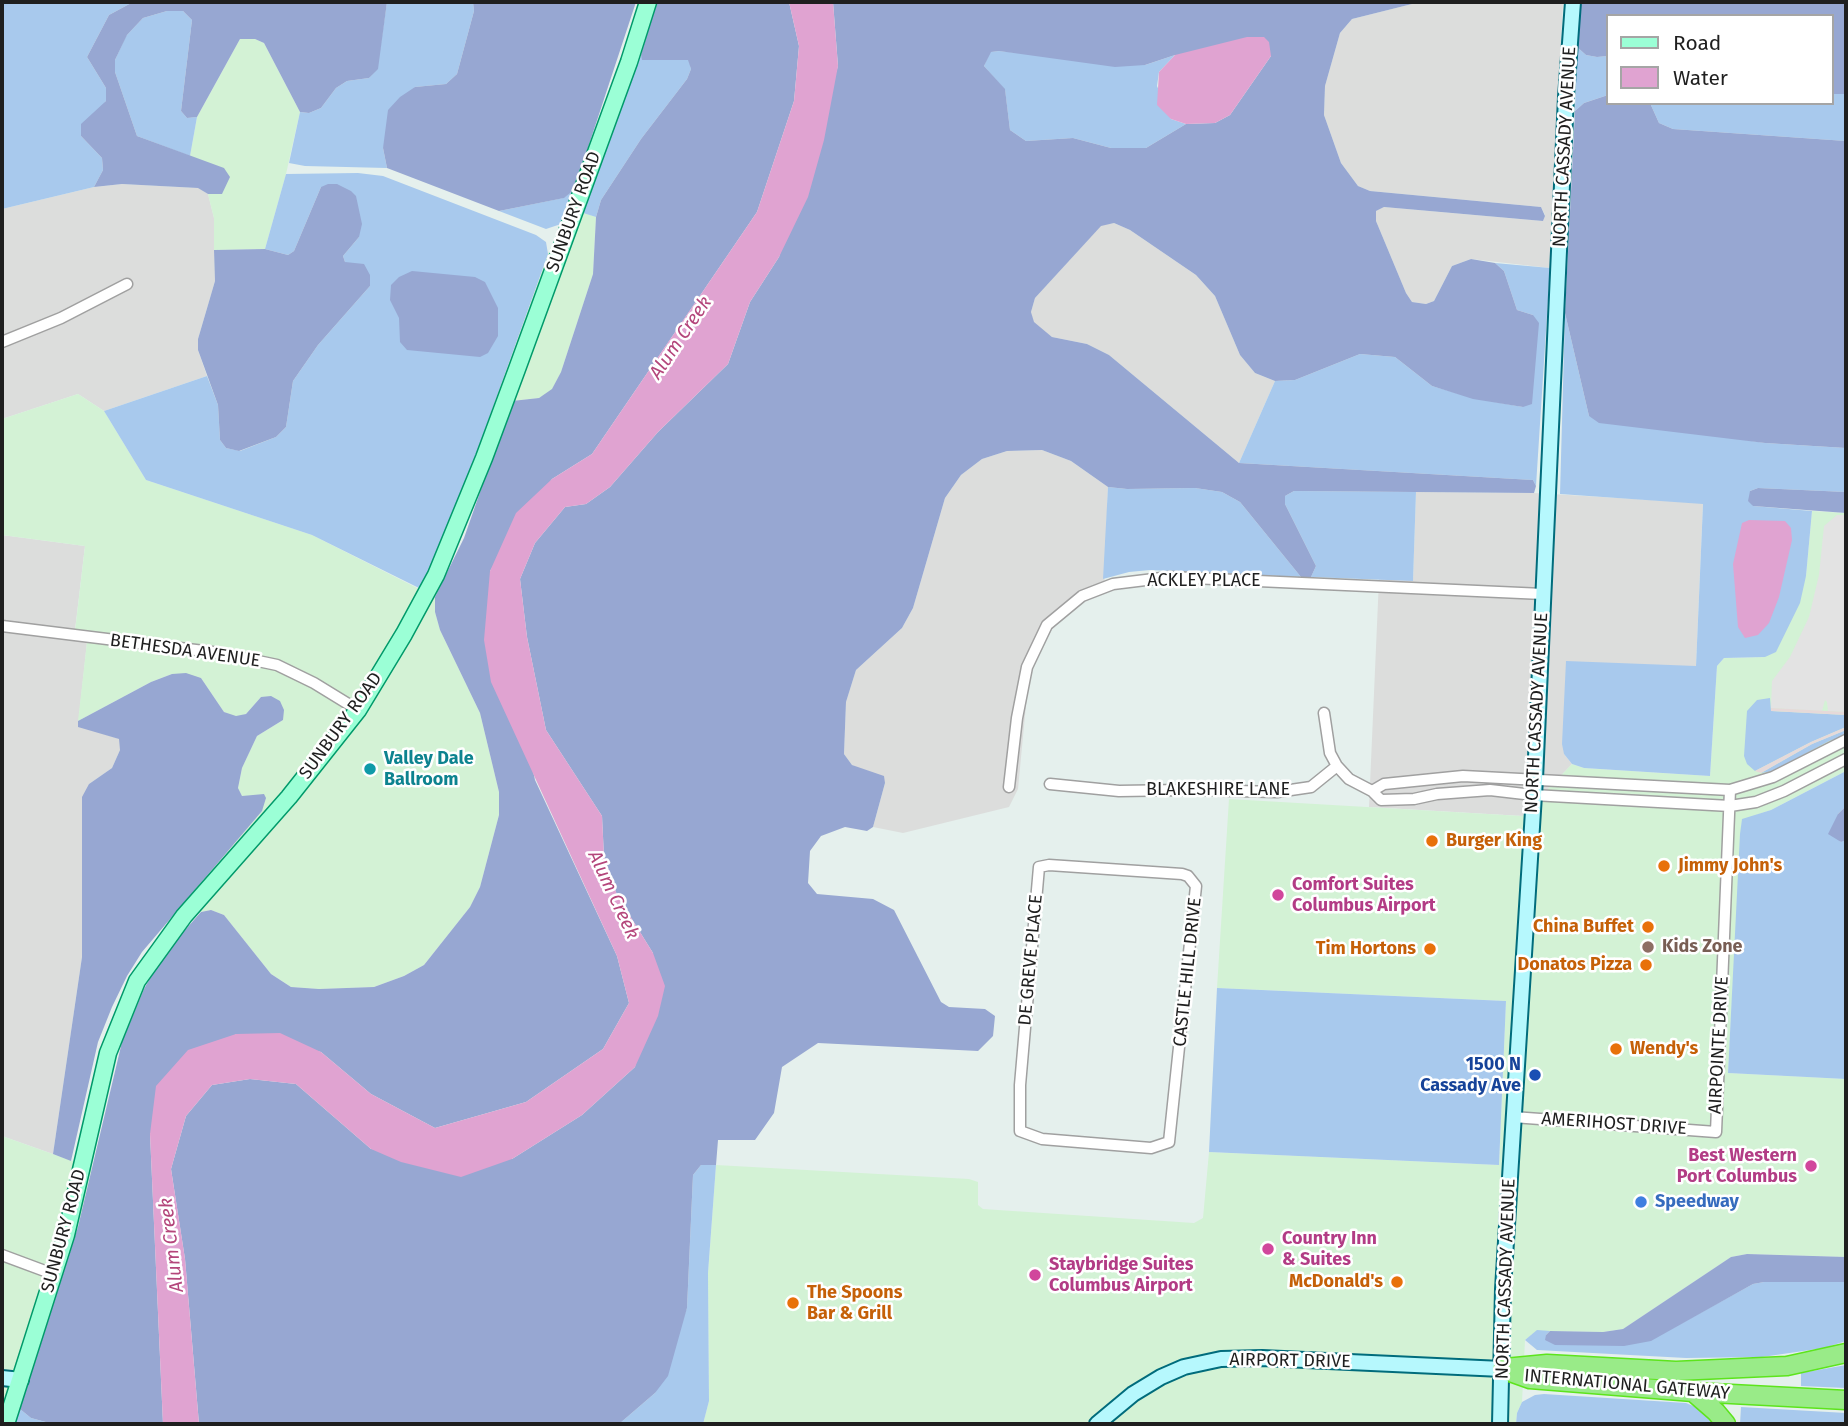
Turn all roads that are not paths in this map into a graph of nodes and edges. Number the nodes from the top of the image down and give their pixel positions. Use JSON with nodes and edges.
{"nodes":[{"id":1,"x":648,"y":2,"type":"edge"},
{"id":2,"x":1573,"y":2,"type":"edge"},
{"id":3,"x":127,"y":284,"type":"dead end"},
{"id":4,"x":2,"y":342,"type":"edge"},
{"id":5,"x":1543,"y":594,"type":"junction"},
{"id":6,"x":2,"y":626,"type":"edge"},
{"id":7,"x":358,"y":710,"type":"junction"},
{"id":8,"x":1324,"y":713,"type":"dead end"},
{"id":9,"x":1846,"y":740,"type":"edge"},
{"id":10,"x":1846,"y":759,"type":"edge"},
{"id":11,"x":1337,"y":766,"type":"junction"},
{"id":12,"x":1535,"y":779,"type":"junction"},
{"id":13,"x":1051,"y":784,"type":"dead end"},
{"id":14,"x":1009,"y":787,"type":"dead end"},
{"id":15,"x":1730,"y":790,"type":"junction"},
{"id":16,"x":1372,"y":791,"type":"junction"},
{"id":17,"x":1533,"y":795,"type":"junction"},
{"id":18,"x":1730,"y":806,"type":"junction"},
{"id":19,"x":1117,"y":868,"type":"joint"},
{"id":20,"x":1513,"y":1117,"type":"junction"},
{"id":21,"x":1716,"y":1132,"type":"joint"},
{"id":22,"x":1169,"y":1142,"type":"joint"},
{"id":23,"x":2,"y":1255,"type":"edge"},
{"id":24,"x":53,"y":1274,"type":"junction"},
{"id":25,"x":1846,"y":1353,"type":"edge"},
{"id":26,"x":1502,"y":1369,"type":"junction"},
{"id":27,"x":2,"y":1378,"type":"edge"},
{"id":28,"x":21,"y":1380,"type":"junction"},
{"id":29,"x":1693,"y":1392,"type":"junction"},
{"id":30,"x":1846,"y":1400,"type":"edge"},
{"id":31,"x":6,"y":1424,"type":"edge"},
{"id":32,"x":1097,"y":1424,"type":"edge"},
{"id":33,"x":1500,"y":1424,"type":"edge"},
{"id":34,"x":1726,"y":1424,"type":"edge"}],
"edges":[{"from":1,"to":7,"type":"main road","name":"SUNBURY ROAD"},
{"from":2,"to":5,"type":"main road","name":"NORTH CASSADY AVENUE"},
{"from":3,"to":4,"type":"street"},
{"from":5,"to":12,"type":"main road","name":"NORTH CASSADY AVENUE"},
{"from":5,"to":14,"type":"street","name":"ACKLEY PLACE"},
{"from":6,"to":7,"type":"street","name":"BETHESDA AVENUE"},
{"from":7,"to":24,"type":"main road","name":"SUNBURY ROAD"},
{"from":8,"to":11,"type":"street"},
{"from":9,"to":15,"type":"street"},
{"from":10,"to":18,"type":"street"},
{"from":11,"to":13,"type":"street","name":"BLAKESHIRE LANE"},
{"from":11,"to":16,"type":"street"},
{"from":12,"to":15,"type":"street"},
{"from":12,"to":16,"type":"street"},
{"from":12,"to":17,"type":"main road","name":"NORTH CASSADY AVENUE"},
{"from":15,"to":18,"type":"street","name":"AIRPOINTE DRIVE"},
{"from":16,"to":17,"type":"street"},
{"from":17,"to":18,"type":"street"},
{"from":17,"to":20,"type":"main road","name":"NORTH CASSADY AVENUE"},
{"from":18,"to":21,"type":"street","name":"AIRPOINTE DRIVE"},
{"from":19,"to":22,"type":"street","name":"CASTLE HILL DRIVE"},
{"from":19,"to":22,"type":"street","name":"DE GREVE PLACE"},
{"from":20,"to":21,"type":"street","name":"AMERIHOST DRIVE"},
{"from":20,"to":26,"type":"main road","name":"NORTH CASSADY AVENUE"},
{"from":23,"to":24,"type":"street"},
{"from":24,"to":28,"type":"main road","name":"SUNBURY ROAD"},
{"from":25,"to":26,"type":"highway","name":"INTERNATIONAL GATEWAY"},
{"from":26,"to":29,"type":"highway","name":"INTERNATIONAL GATEWAY"},
{"from":26,"to":32,"type":"main road","name":"AIRPORT DRIVE"},
{"from":26,"to":33,"type":"main road","name":"NORTH CASSADY AVENUE"},
{"from":27,"to":28,"type":"main road"},
{"from":28,"to":31,"type":"main road","name":"SUNBURY ROAD"},
{"from":29,"to":30,"type":"highway","name":"INTERNATIONAL GATEWAY"},
{"from":29,"to":34,"type":"highway"}]}
